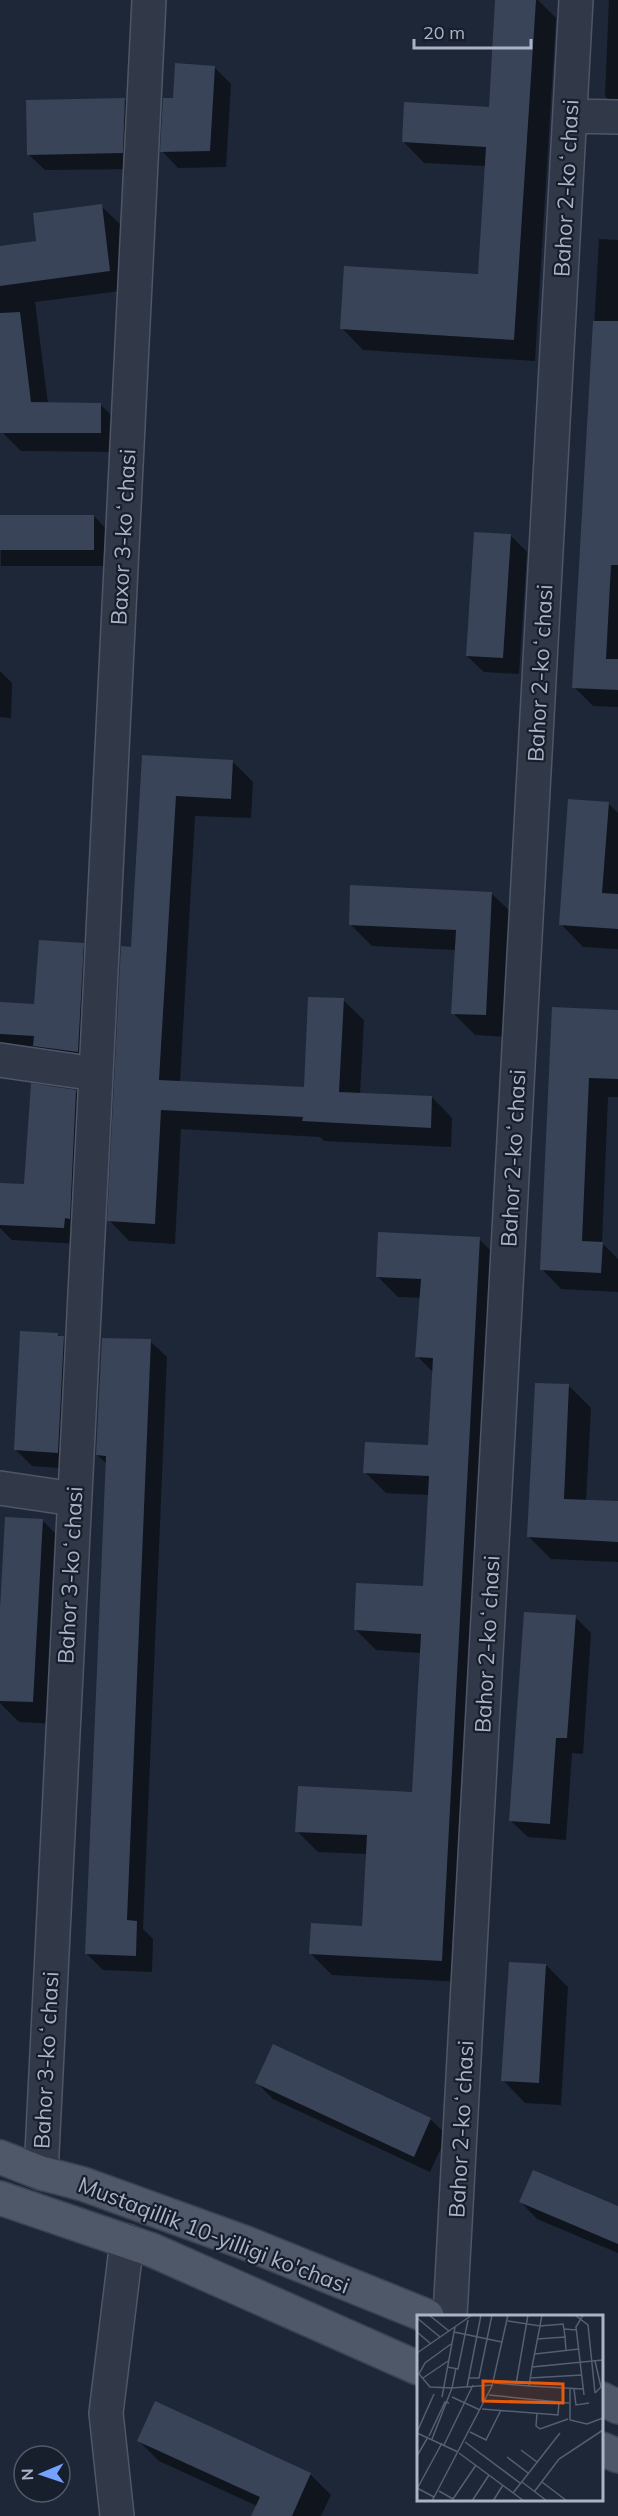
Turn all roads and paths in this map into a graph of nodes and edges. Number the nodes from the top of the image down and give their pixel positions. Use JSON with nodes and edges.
{"nodes":[{"id":1,"x":149,"y":0,"type":"edge"},
{"id":2,"x":576,"y":0,"type":"edge"},
{"id":3,"x":570,"y":117,"type":"junction"},
{"id":4,"x":618,"y":117,"type":"edge"},
{"id":5,"x":0,"y":1060,"type":"edge"},
{"id":6,"x":96,"y":1074,"type":"junction"},
{"id":7,"x":0,"y":1488,"type":"edge"},
{"id":8,"x":74,"y":1499,"type":"junction"},
{"id":9,"x":0,"y":2157,"type":"edge"},
{"id":10,"x":41,"y":2173,"type":"junction"},
{"id":11,"x":0,"y":2198,"type":"edge"},
{"id":12,"x":128,"y":2241,"type":"junction"},
{"id":13,"x":425,"y":2315,"type":"edge"},
{"id":14,"x":450,"y":2315,"type":"edge"},
{"id":15,"x":417,"y":2368,"type":"edge"},
{"id":16,"x":603,"y":2400,"type":"edge"},
{"id":17,"x":618,"y":2407,"type":"edge"},
{"id":18,"x":603,"y":2450,"type":"edge"},
{"id":19,"x":618,"y":2457,"type":"edge"},
{"id":20,"x":117,"y":2516,"type":"edge"}],
"edges":[{"from":1,"to":6,"type":"street","name":"Baxor 3-koʻchasi"},
{"from":2,"to":3,"type":"street","name":"Bahor 2-koʻchasi"},
{"from":3,"to":4,"type":"street"},
{"from":3,"to":14,"type":"street","name":"Bahor 2-koʻchasi"},
{"from":5,"to":6,"type":"street"},
{"from":6,"to":8,"type":"street","name":"Bahor 3-koʻchasi"},
{"from":7,"to":8,"type":"street"},
{"from":8,"to":10,"type":"street","name":"Bahor 3-koʻchasi"},
{"from":9,"to":10,"type":"main road","name":"Mustaqillik 10-yilligi ko'chasi"},
{"from":10,"to":13,"type":"main road","name":"Mustaqillik 10-yilligi ko'chasi"},
{"from":11,"to":12,"type":"main road","name":"Mustaqillik 10-yilligi ko'chasi"},
{"from":12,"to":15,"type":"main road","name":"Mustaqillik 10-yilligi ko'chasi"},
{"from":12,"to":20,"type":"street"},
{"from":16,"to":17,"type":"main road"},
{"from":18,"to":19,"type":"main road"}]}
